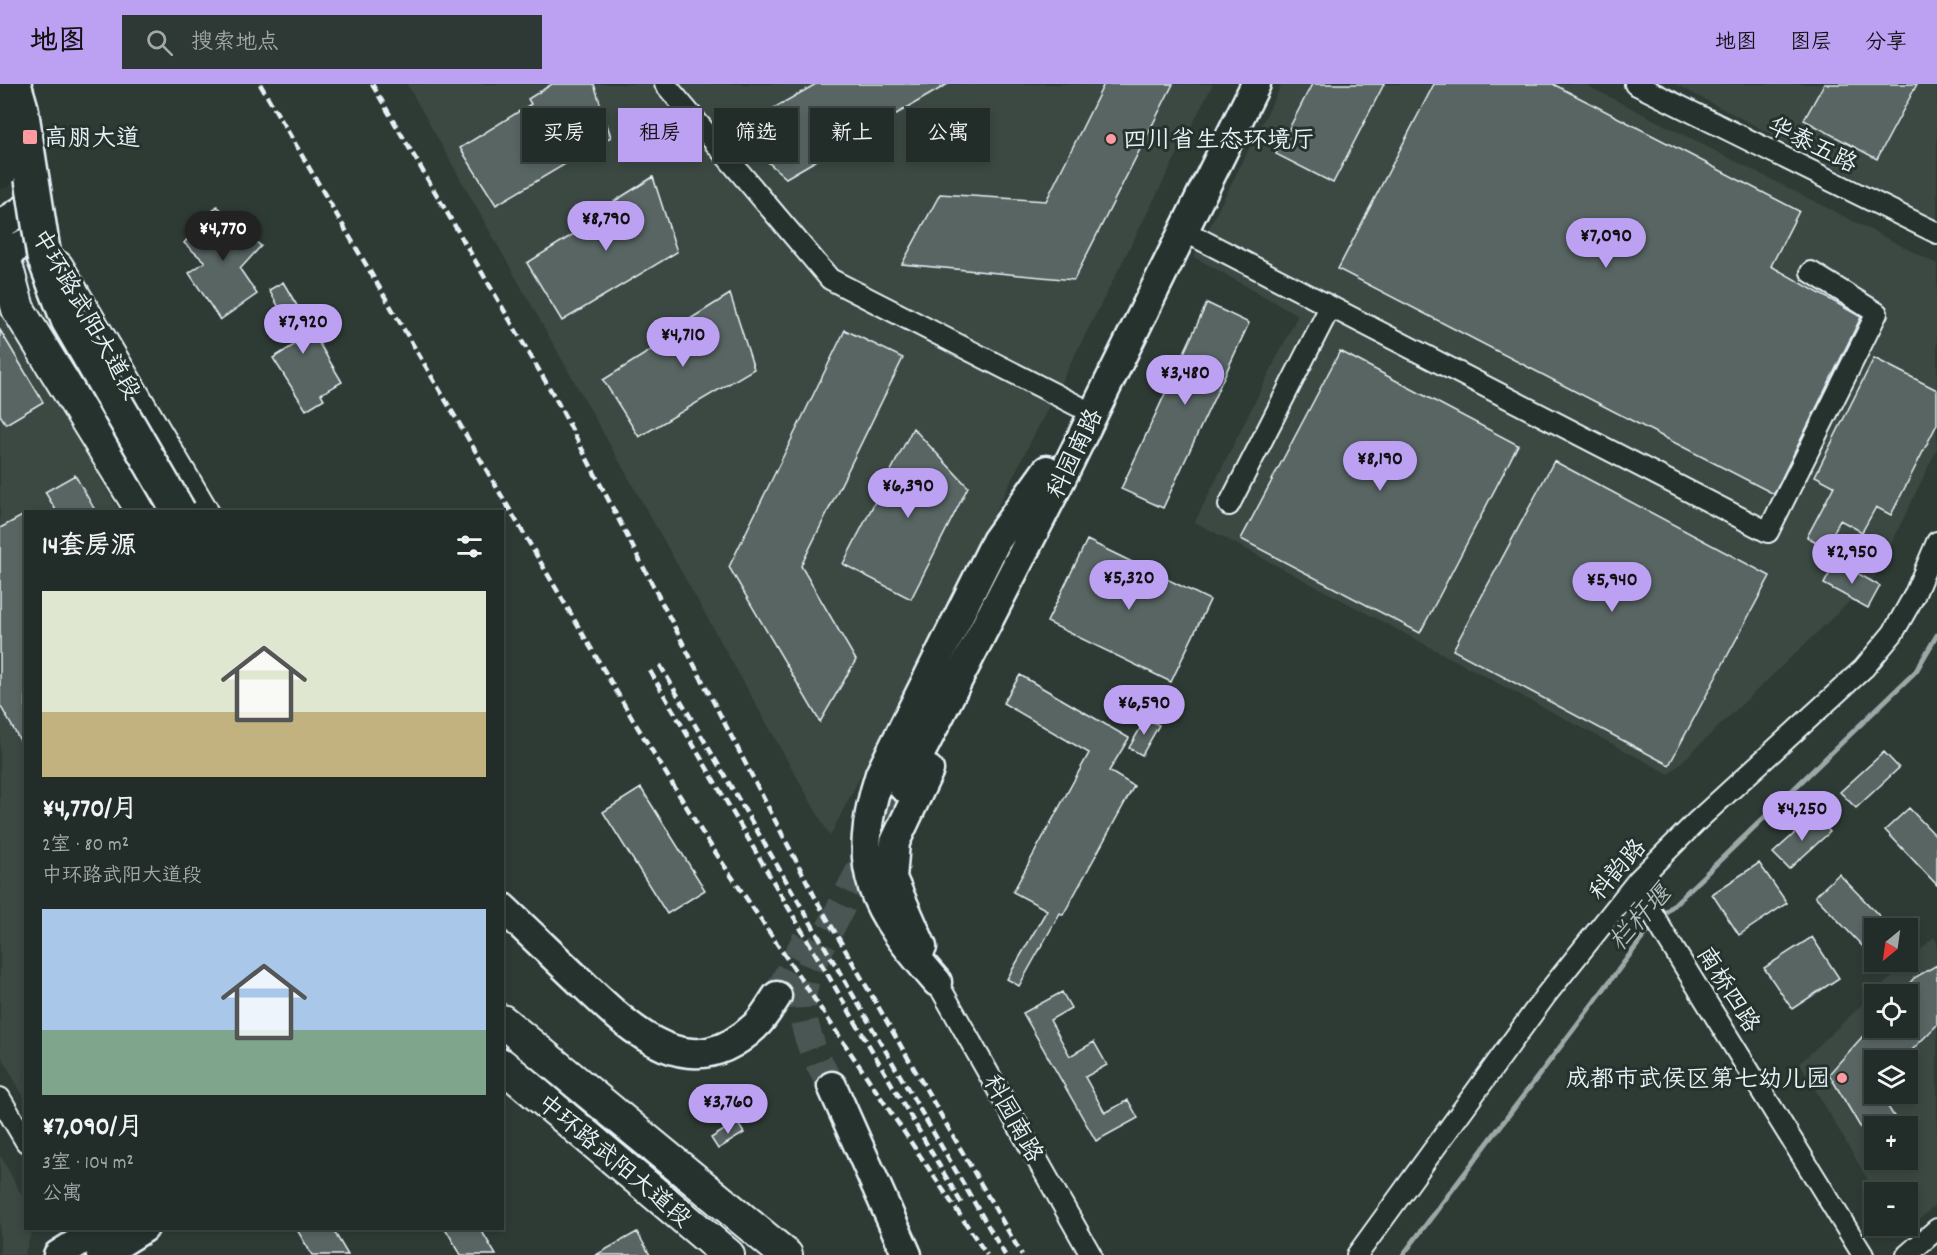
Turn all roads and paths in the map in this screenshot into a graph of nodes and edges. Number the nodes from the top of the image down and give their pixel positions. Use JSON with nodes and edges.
{"nodes":[{"id":1,"x":4,"y":84,"type":"edge"},
{"id":2,"x":14,"y":84,"type":"edge"},
{"id":3,"x":666,"y":84,"type":"edge"},
{"id":4,"x":1239,"y":84,"type":"edge"},
{"id":5,"x":1256,"y":84,"type":"edge"},
{"id":6,"x":1635,"y":84,"type":"edge"},
{"id":7,"x":0,"y":105,"type":"edge"},
{"id":8,"x":0,"y":172,"type":"edge"},
{"id":9,"x":28,"y":207,"type":"junction"},
{"id":10,"x":1184,"y":231,"type":"junction"},
{"id":11,"x":1937,"y":233,"type":"edge"},
{"id":12,"x":38,"y":237,"type":"junction"},
{"id":13,"x":1,"y":244,"type":"edge"},
{"id":14,"x":1811,"y":272,"type":"dead end"},
{"id":15,"x":1330,"y":307,"type":"junction"},
{"id":16,"x":1078,"y":406,"type":"junction"},
{"id":17,"x":1055,"y":473,"type":"junction"},
{"id":18,"x":1229,"y":505,"type":"dead end"},
{"id":19,"x":142,"y":510,"type":"edge"},
{"id":20,"x":178,"y":510,"type":"edge"},
{"id":21,"x":201,"y":510,"type":"edge"},
{"id":22,"x":1937,"y":542,"type":"edge"},
{"id":23,"x":897,"y":784,"type":"junction"},
{"id":24,"x":1638,"y":880,"type":"junction"},
{"id":25,"x":504,"y":909,"type":"edge"},
{"id":26,"x":937,"y":982,"type":"junction"},
{"id":27,"x":777,"y":996,"type":"tunnel mouth"},
{"id":28,"x":504,"y":1023,"type":"edge"},
{"id":29,"x":504,"y":1067,"type":"edge"},
{"id":30,"x":832,"y":1086,"type":"tunnel mouth"},
{"id":31,"x":0,"y":1098,"type":"edge"},
{"id":32,"x":24,"y":1139,"type":"edge"},
{"id":33,"x":1937,"y":1229,"type":"edge"},
{"id":34,"x":137,"y":1230,"type":"edge"},
{"id":35,"x":85,"y":1244,"type":"edge"},
{"id":36,"x":729,"y":1255,"type":"edge"},
{"id":37,"x":786,"y":1255,"type":"edge"},
{"id":38,"x":907,"y":1255,"type":"edge"},
{"id":39,"x":1091,"y":1255,"type":"edge"},
{"id":40,"x":1357,"y":1255,"type":"edge"},
{"id":41,"x":1863,"y":1255,"type":"edge"},
{"id":42,"x":1907,"y":1255,"type":"edge"}],
"edges":[{"from":1,"to":8,"type":"highway","bridge":true},
{"from":2,"to":20,"type":"highway","bridge":true},
{"from":3,"to":16,"type":"street"},
{"from":4,"to":16,"type":"street","name":"科园南路"},
{"from":5,"to":10,"type":"street","name":"科园南路"},
{"from":6,"to":11,"type":"street","name":"华泰五路"},
{"from":7,"to":9,"type":"main road","name":"中环路武阳大道段"},
{"from":9,"to":12,"type":"main road","name":"中环路武阳大道段"},
{"from":9,"to":13,"type":"street"},
{"from":10,"to":15,"type":"street"},
{"from":10,"to":17,"type":"street","name":"科园南路"},
{"from":12,"to":13,"type":"street"},
{"from":12,"to":21,"type":"main road","name":"中环路武阳大道段"},
{"from":13,"to":19,"type":"main road"},
{"from":14,"to":15,"type":"street"},
{"from":15,"to":18,"type":"street"},
{"from":16,"to":17,"type":"street","name":"科园南路"},
{"from":17,"to":23,"type":"street","name":"科园南路"},
{"from":22,"to":24,"type":"street","name":"科韵路"},
{"from":23,"to":26,"type":"street"},
{"from":23,"to":26,"type":"street"},
{"from":24,"to":40,"type":"street","name":"科韵路"},
{"from":24,"to":41,"type":"street","name":"南桥四路"},
{"from":25,"to":27,"type":"street"},
{"from":26,"to":39,"type":"street","name":"科园南路"},
{"from":28,"to":37,"type":"main road","name":"中环路武阳大道段"},
{"from":29,"to":36,"type":"main road","name":"中环路武阳大道段"},
{"from":30,"to":38,"type":"street"},
{"from":31,"to":32,"type":"street"},
{"from":33,"to":42,"type":"street"},
{"from":34,"to":35,"type":"street"}]}
